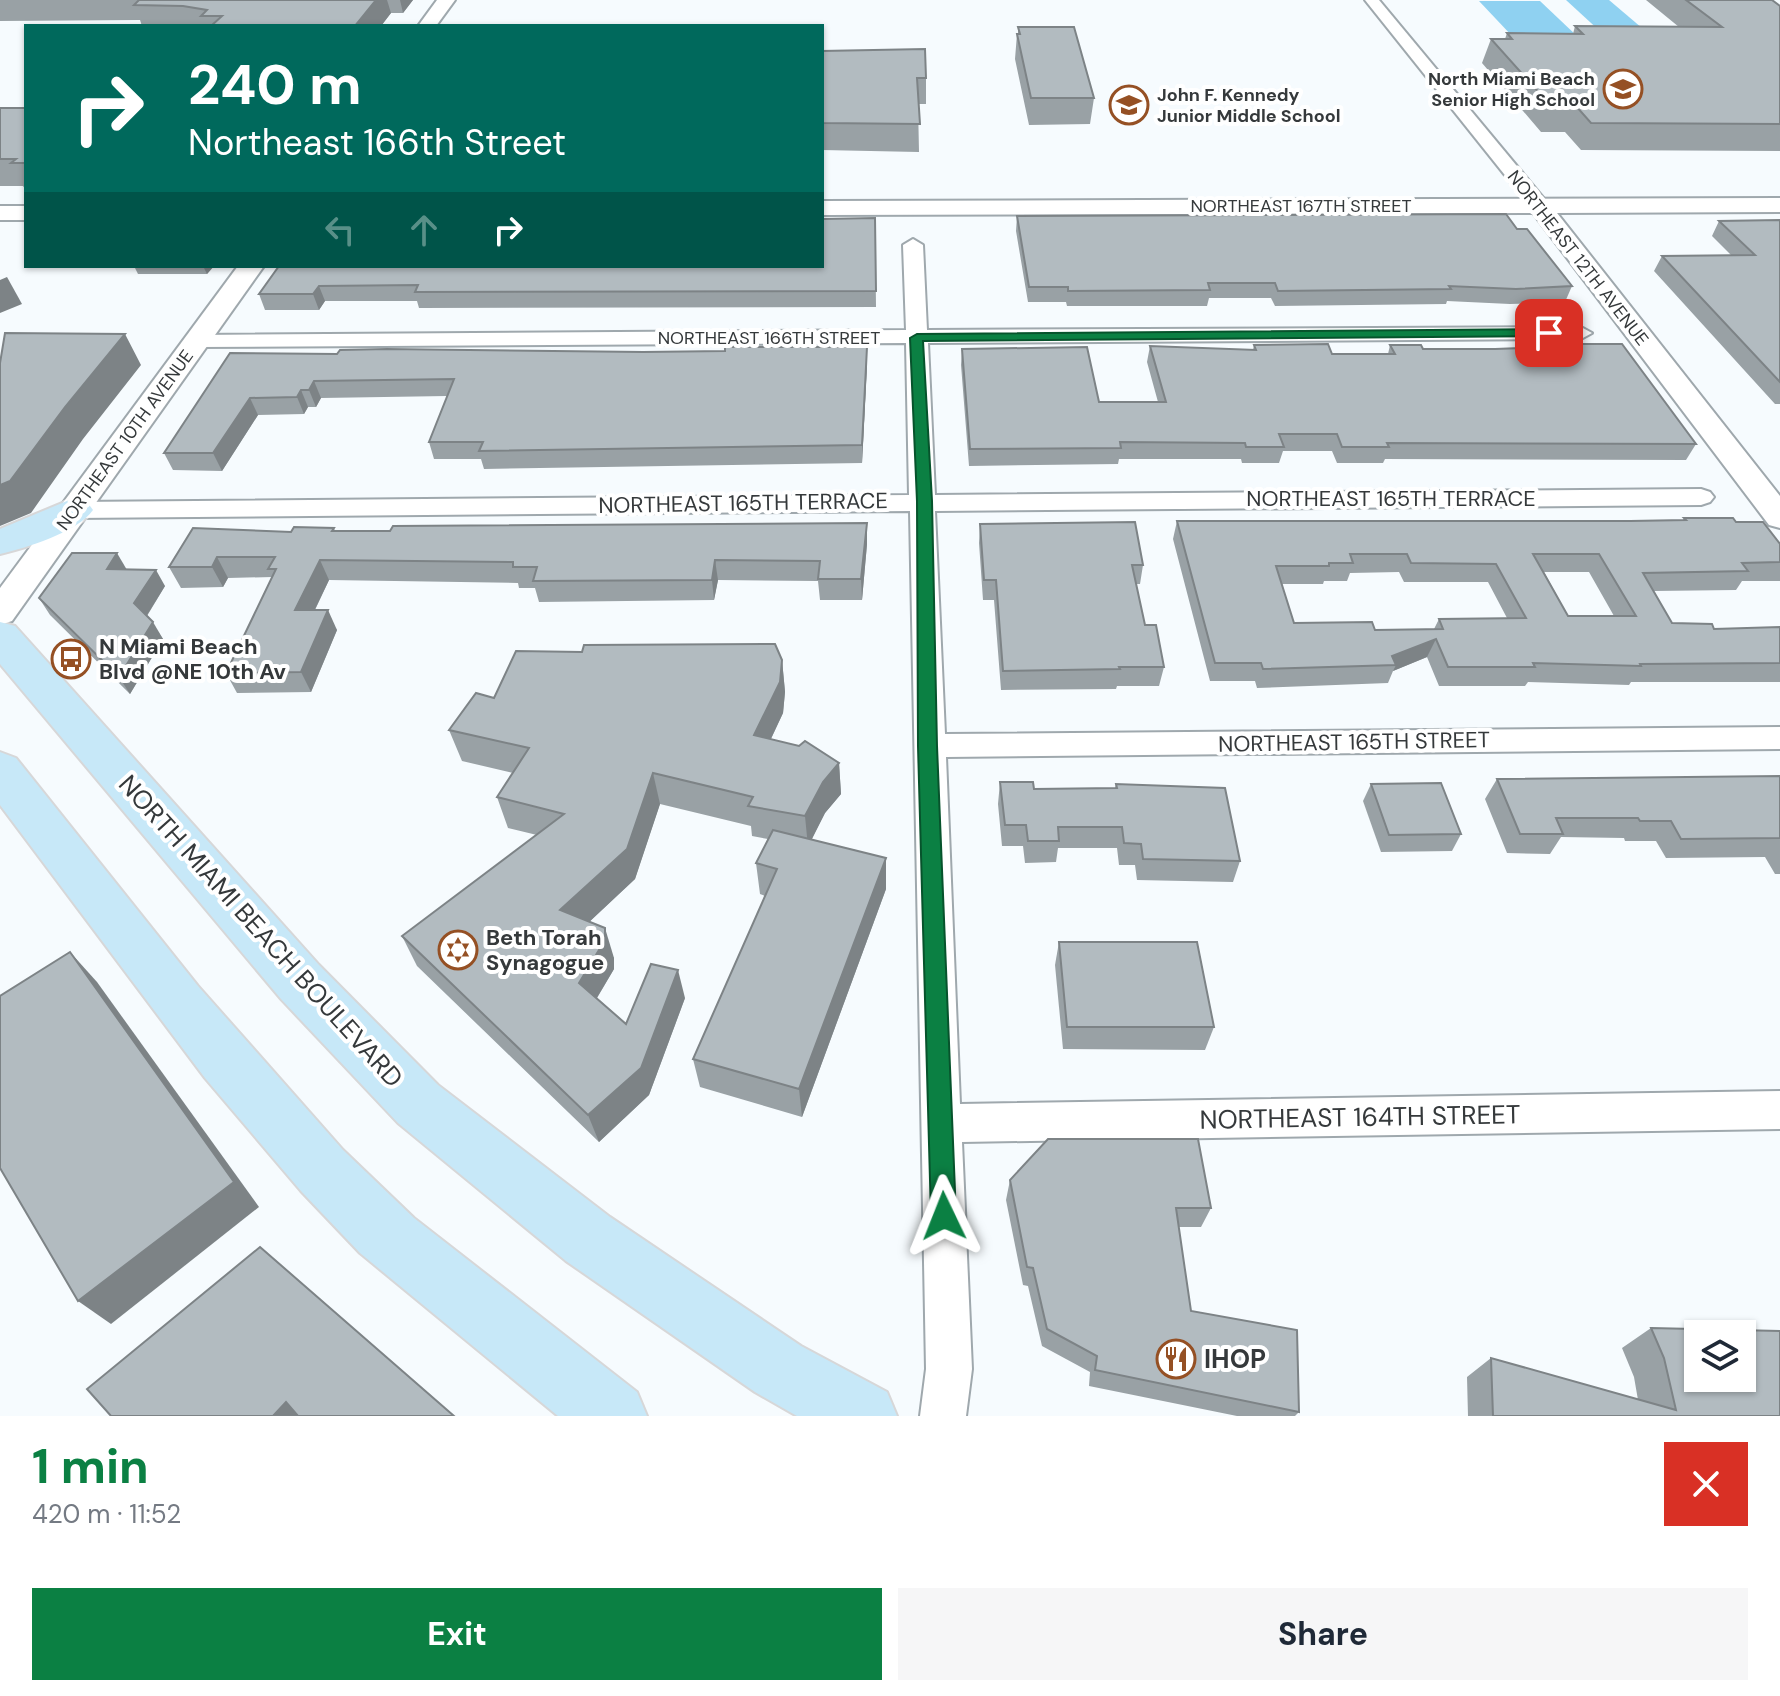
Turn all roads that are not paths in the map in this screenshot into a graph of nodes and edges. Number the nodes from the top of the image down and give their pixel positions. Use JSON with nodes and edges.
{"nodes":[{"id":1,"x":446,"y":0,"type":"edge"},
{"id":2,"x":1372,"y":0,"type":"edge"},
{"id":3,"x":428,"y":24,"type":"edge"},
{"id":4,"x":1539,"y":205,"type":"junction"},
{"id":5,"x":1780,"y":205,"type":"edge"},
{"id":6,"x":824,"y":208,"type":"edge"},
{"id":7,"x":0,"y":213,"type":"edge"},
{"id":8,"x":24,"y":213,"type":"edge"},
{"id":9,"x":913,"y":245,"type":"dead end"},
{"id":10,"x":250,"y":268,"type":"edge"},
{"id":11,"x":1581,"y":333,"type":"dead end"},
{"id":12,"x":917,"y":338,"type":"junction"},
{"id":13,"x":197,"y":341,"type":"junction"},
{"id":14,"x":1701,"y":497,"type":"dead end"},
{"id":15,"x":924,"y":501,"type":"junction"},
{"id":16,"x":74,"y":510,"type":"junction"},
{"id":17,"x":1780,"y":518,"type":"edge"},
{"id":18,"x":0,"y":542,"type":"edge"},
{"id":19,"x":0,"y":613,"type":"edge"},
{"id":20,"x":0,"y":636,"type":"edge"},
{"id":21,"x":1780,"y":738,"type":"edge"},
{"id":22,"x":928,"y":746,"type":"junction"},
{"id":23,"x":4,"y":781,"type":"edge"},
{"id":24,"x":1780,"y":1110,"type":"edge"},
{"id":25,"x":940,"y":1123,"type":"junction"},
{"id":26,"x":613,"y":1416,"type":"edge"},
{"id":27,"x":863,"y":1416,"type":"edge"},
{"id":28,"x":943,"y":1416,"type":"edge"}],
"edges":[{"from":1,"to":3,"type":"street"},
{"from":2,"to":4,"type":"street","name":"NORTHEAST 12TH AVENUE"},
{"from":4,"to":5,"type":"street","name":"NORTHEAST 167TH STREET"},
{"from":4,"to":6,"type":"street","name":"NORTHEAST 167TH STREET"},
{"from":4,"to":17,"type":"street","name":"NORTHEAST 12TH AVENUE"},
{"from":7,"to":8,"type":"street"},
{"from":9,"to":12,"type":"street"},
{"from":10,"to":13,"type":"street","name":"NORTHEAST 10TH AVENUE"},
{"from":11,"to":12,"type":"street","name":"NORTHEAST 166TH STREET"},
{"from":12,"to":13,"type":"street","name":"NORTHEAST 166TH STREET"},
{"from":12,"to":15,"type":"street"},
{"from":13,"to":16,"type":"street","name":"NORTHEAST 10TH AVENUE"},
{"from":14,"to":15,"type":"street","name":"NORTHEAST 165TH TERRACE"},
{"from":15,"to":16,"type":"street","name":"NORTHEAST 165TH TERRACE"},
{"from":15,"to":22,"type":"street"},
{"from":16,"to":18,"type":"main road"},
{"from":16,"to":19,"type":"street","name":"NORTHEAST 10TH AVENUE"},
{"from":20,"to":27,"type":"main road","name":"NORTH MIAMI BEACH BOULEVARD"},
{"from":21,"to":22,"type":"street","name":"NORTHEAST 165TH STREET"},
{"from":22,"to":25,"type":"street"},
{"from":23,"to":26,"type":"main road"},
{"from":24,"to":25,"type":"street","name":"NORTHEAST 164TH STREET"},
{"from":25,"to":28,"type":"street"}]}
